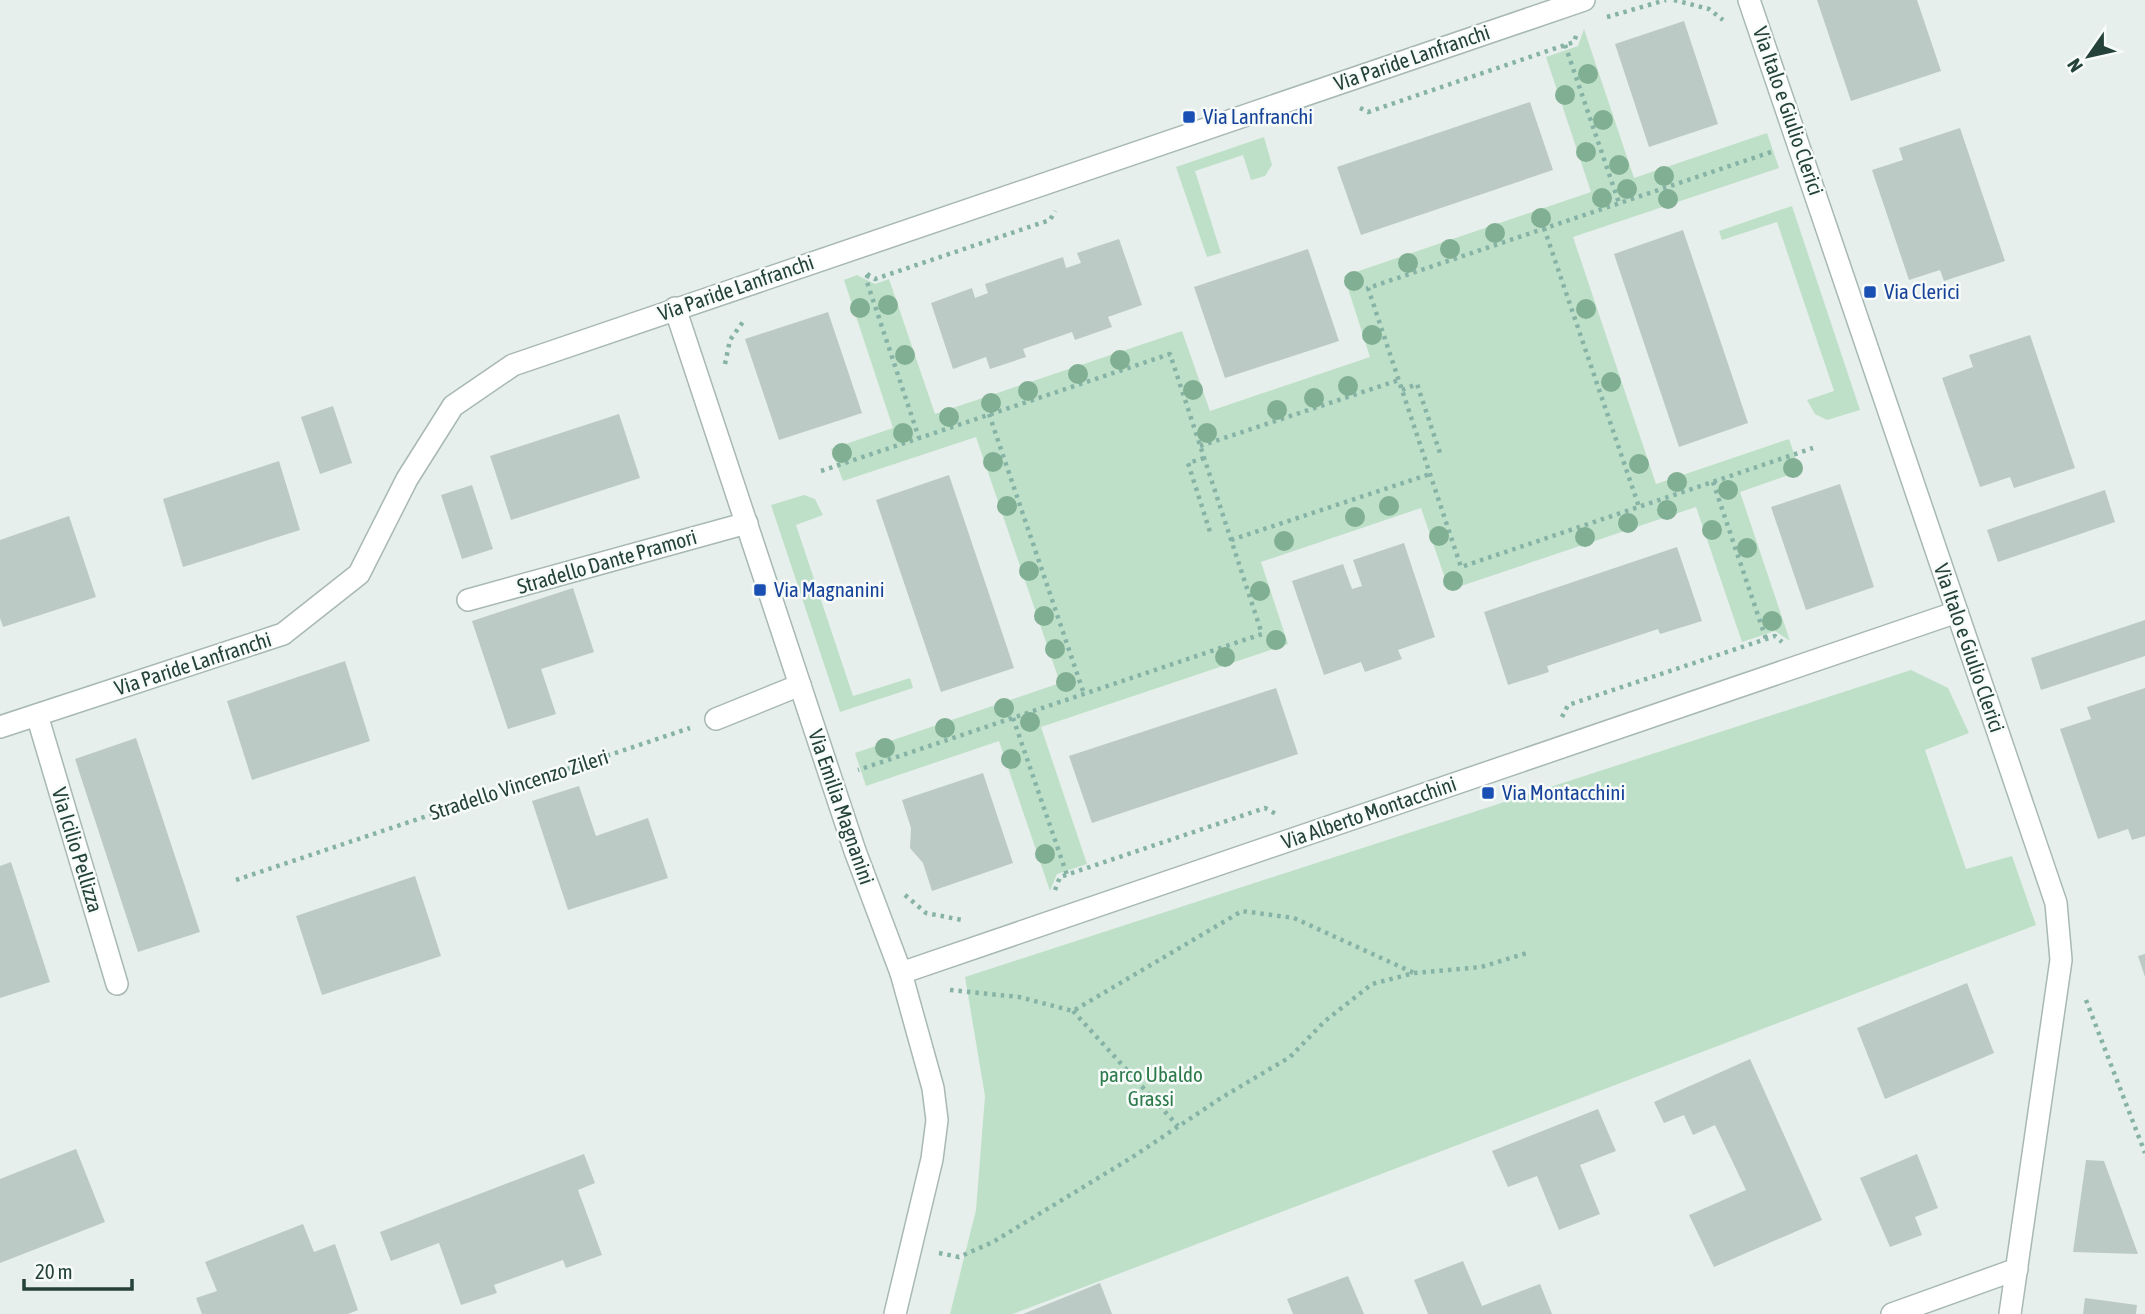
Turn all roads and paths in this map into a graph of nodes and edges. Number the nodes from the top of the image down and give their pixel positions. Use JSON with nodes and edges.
{"nodes":[{"id":1,"x":1584,"y":0,"type":"edge"},
{"id":2,"x":1666,"y":0,"type":"edge"},
{"id":3,"x":1749,"y":0,"type":"edge"},
{"id":4,"x":1606,"y":17,"type":"dead end"},
{"id":5,"x":1580,"y":26,"type":"dead end"},
{"id":6,"x":1565,"y":45,"type":"junction"},
{"id":7,"x":1351,"y":103,"type":"dead end"},
{"id":8,"x":1777,"y":150,"type":"dead end"},
{"id":9,"x":1059,"y":202,"type":"dead end"},
{"id":10,"x":1619,"y":204,"type":"junction"},
{"id":11,"x":1544,"y":228,"type":"junction"},
{"id":12,"x":858,"y":270,"type":"dead end"},
{"id":13,"x":868,"y":275,"type":"junction"},
{"id":14,"x":675,"y":308,"type":"junction"},
{"id":15,"x":749,"y":313,"type":"dead end"},
{"id":16,"x":725,"y":372,"type":"dead end"},
{"id":17,"x":1399,"y":380,"type":"junction"},
{"id":18,"x":1402,"y":390,"type":"junction"},
{"id":19,"x":989,"y":414,"type":"junction"},
{"id":20,"x":919,"y":438,"type":"junction"},
{"id":21,"x":1200,"y":446,"type":"junction"},
{"id":22,"x":1813,"y":448,"type":"dead end"},
{"id":23,"x":1440,"y":453,"type":"dead end"},
{"id":24,"x":1204,"y":458,"type":"junction"},
{"id":25,"x":821,"y":471,"type":"dead end"},
{"id":26,"x":1430,"y":474,"type":"junction"},
{"id":27,"x":1713,"y":482,"type":"junction"},
{"id":28,"x":1639,"y":507,"type":"junction"},
{"id":29,"x":747,"y":523,"type":"junction"},
{"id":30,"x":1211,"y":535,"type":"dead end"},
{"id":31,"x":1231,"y":540,"type":"junction"},
{"id":32,"x":468,"y":600,"type":"dead end"},
{"id":33,"x":1957,"y":612,"type":"junction"},
{"id":34,"x":1766,"y":639,"type":"junction"},
{"id":35,"x":1788,"y":646,"type":"dead end"},
{"id":36,"x":800,"y":685,"type":"junction"},
{"id":37,"x":1084,"y":694,"type":"junction"},
{"id":38,"x":37,"y":715,"type":"junction"},
{"id":39,"x":1013,"y":718,"type":"junction"},
{"id":40,"x":716,"y":719,"type":"joint"},
{"id":41,"x":1559,"y":723,"type":"dead end"},
{"id":42,"x":0,"y":727,"type":"edge"},
{"id":43,"x":852,"y":759,"type":"dead end"},
{"id":44,"x":855,"y":771,"type":"junction"},
{"id":45,"x":859,"y":783,"type":"dead end"},
{"id":46,"x":1282,"y":817,"type":"dead end"},
{"id":47,"x":1067,"y":875,"type":"junction"},
{"id":48,"x":236,"y":880,"type":"dead end"},
{"id":49,"x":897,"y":884,"type":"dead end"},
{"id":50,"x":1053,"y":894,"type":"dead end"},
{"id":51,"x":970,"y":920,"type":"dead end"},
{"id":52,"x":1528,"y":953,"type":"dead end"},
{"id":53,"x":1415,"y":973,"type":"junction"},
{"id":54,"x":901,"y":974,"type":"junction"},
{"id":55,"x":2059,"y":979,"type":"junction"},
{"id":56,"x":117,"y":984,"type":"dead end"},
{"id":57,"x":950,"y":990,"type":"dead end"},
{"id":58,"x":1073,"y":1011,"type":"junction"},
{"id":59,"x":1178,"y":1126,"type":"junction"},
{"id":60,"x":2145,"y":1153,"type":"edge"},
{"id":61,"x":911,"y":1247,"type":"junction"},
{"id":62,"x":2017,"y":1269,"type":"junction"},
{"id":63,"x":895,"y":1314,"type":"edge"},
{"id":64,"x":1892,"y":1314,"type":"edge"},
{"id":65,"x":2010,"y":1314,"type":"edge"}],
"edges":[{"from":1,"to":14,"type":"street","name":"Via Paride Lanfranchi"},
{"from":2,"to":4,"type":"path"},
{"from":3,"to":33,"type":"street","name":"Via Italo e Giulio Clerici"},
{"from":5,"to":6,"type":"path"},
{"from":6,"to":7,"type":"path"},
{"from":6,"to":10,"type":"path"},
{"from":8,"to":10,"type":"path"},
{"from":9,"to":13,"type":"path"},
{"from":10,"to":11,"type":"path"},
{"from":11,"to":17,"type":"path"},
{"from":11,"to":28,"type":"path"},
{"from":12,"to":13,"type":"path"},
{"from":13,"to":20,"type":"path"},
{"from":14,"to":29,"type":"street","name":"Via Emilia Magnanini"},
{"from":14,"to":38,"type":"street","name":"Via Paride Lanfranchi"},
{"from":15,"to":16,"type":"path"},
{"from":17,"to":18,"type":"path"},
{"from":17,"to":21,"type":"path"},
{"from":18,"to":23,"type":"path"},
{"from":18,"to":26,"type":"path"},
{"from":19,"to":20,"type":"path"},
{"from":19,"to":21,"type":"path"},
{"from":19,"to":37,"type":"path"},
{"from":20,"to":25,"type":"path"},
{"from":21,"to":24,"type":"path"},
{"from":22,"to":27,"type":"path"},
{"from":24,"to":30,"type":"path"},
{"from":24,"to":31,"type":"path"},
{"from":26,"to":28,"type":"path"},
{"from":26,"to":31,"type":"path"},
{"from":27,"to":28,"type":"path"},
{"from":27,"to":34,"type":"path"},
{"from":29,"to":32,"type":"street","name":"Stradello Dante Pramori"},
{"from":29,"to":36,"type":"street","name":"Via Emilia Magnanini"},
{"from":31,"to":37,"type":"path"},
{"from":33,"to":54,"type":"street","name":"Via Alberto Montacchini"},
{"from":33,"to":55,"type":"street","name":"Via Italo e Giulio Clerici"},
{"from":34,"to":35,"type":"path"},
{"from":34,"to":41,"type":"path"},
{"from":36,"to":40,"type":"street"},
{"from":36,"to":54,"type":"street","name":"Via Emilia Magnanini"},
{"from":37,"to":39,"type":"path"},
{"from":38,"to":42,"type":"street","name":"Via Paride Lanfranchi"},
{"from":38,"to":56,"type":"street","name":"Via Icilio Pellizza"},
{"from":39,"to":44,"type":"path"},
{"from":39,"to":47,"type":"path"},
{"from":40,"to":48,"type":"path","name":"Stradello Vincenzo Zileri"},
{"from":43,"to":44,"type":"path"},
{"from":44,"to":45,"type":"path"},
{"from":46,"to":47,"type":"path"},
{"from":47,"to":50,"type":"path"},
{"from":49,"to":51,"type":"path"},
{"from":52,"to":53,"type":"path"},
{"from":53,"to":58,"type":"path"},
{"from":53,"to":59,"type":"path"},
{"from":54,"to":61,"type":"street","name":"Via Emilia Magnanini"},
{"from":55,"to":60,"type":"path"},
{"from":55,"to":62,"type":"street","name":"Via Italo e Giulio Clerici"},
{"from":57,"to":58,"type":"path"},
{"from":58,"to":59,"type":"path"},
{"from":59,"to":61,"type":"path"},
{"from":61,"to":63,"type":"street","name":"Via Emilia Magnanini"},
{"from":62,"to":64,"type":"street"},
{"from":62,"to":65,"type":"street","name":"Via Italo e Giulio Clerici"}]}
